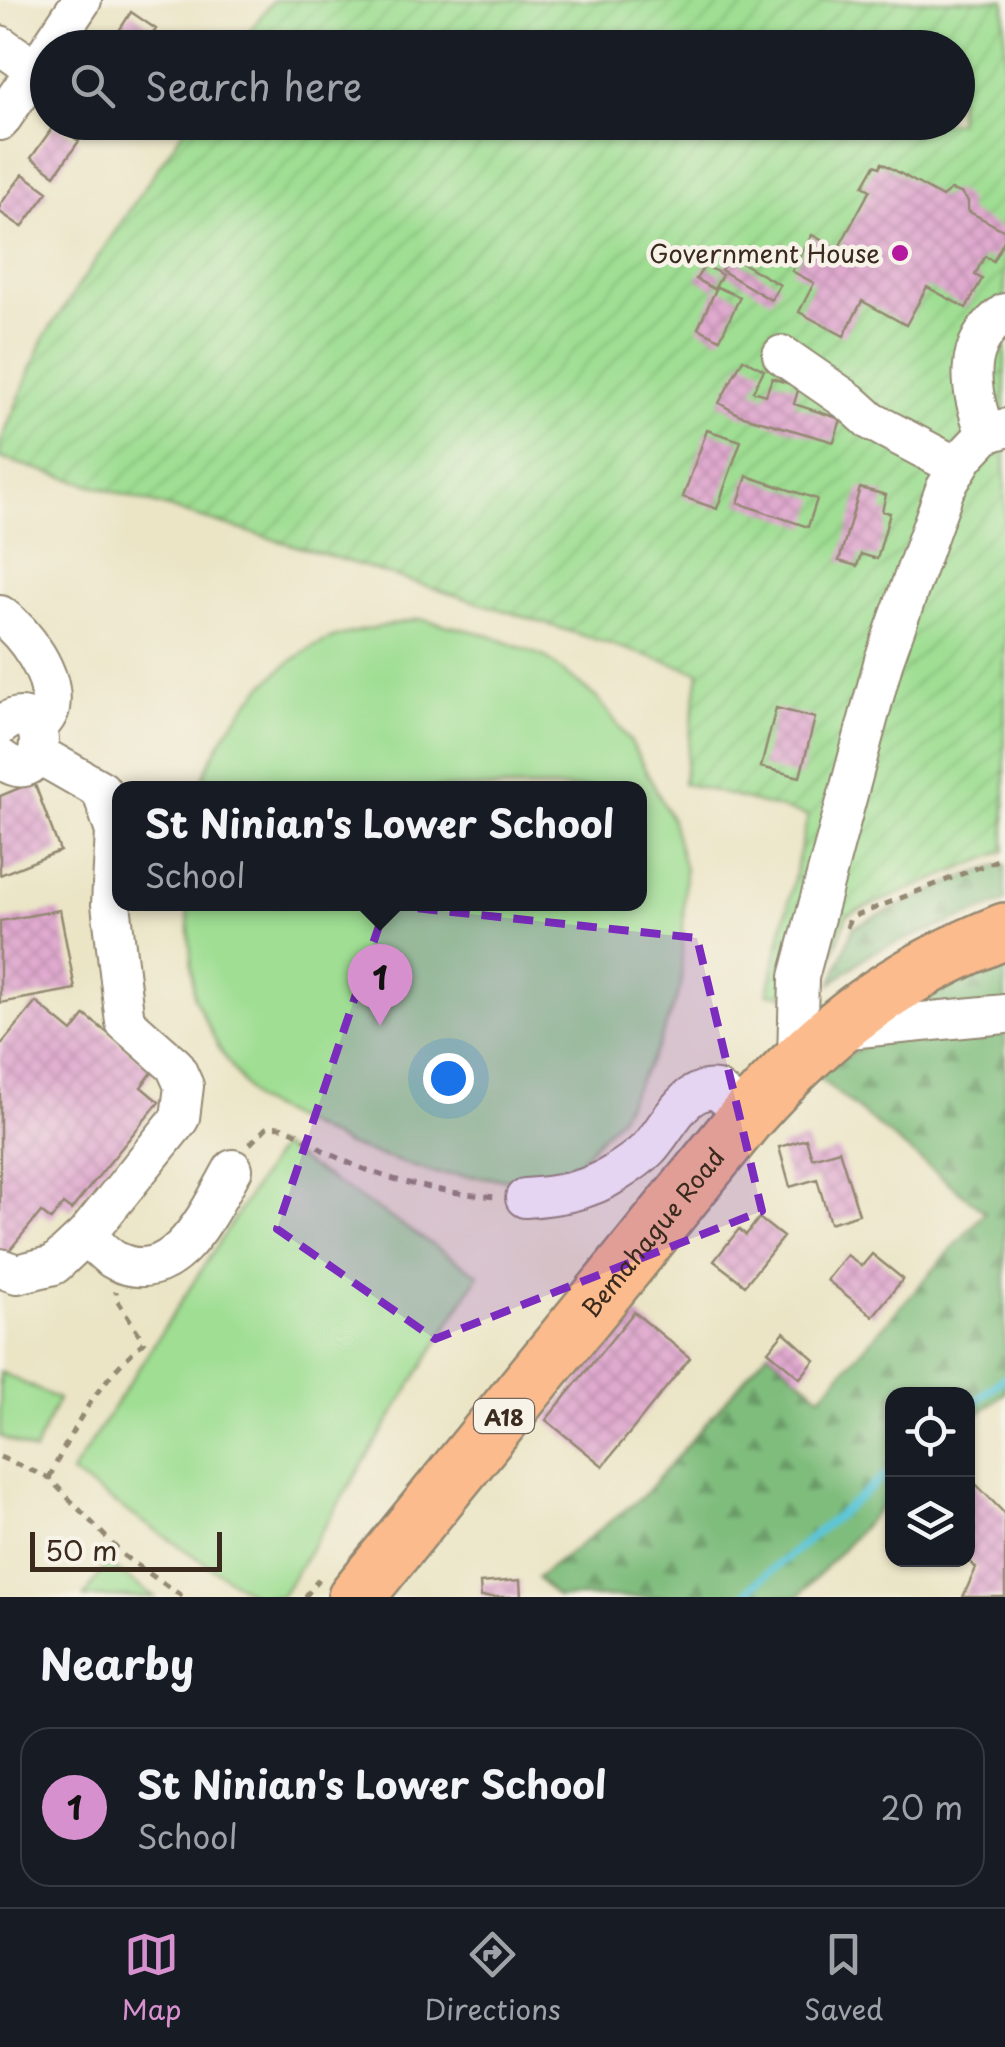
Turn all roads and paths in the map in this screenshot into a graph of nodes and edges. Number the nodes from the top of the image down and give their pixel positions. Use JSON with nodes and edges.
{"nodes":[{"id":1,"x":82,"y":0,"type":"edge"},
{"id":2,"x":62,"y":30,"type":"edge"},
{"id":3,"x":0,"y":45,"type":"edge"},
{"id":4,"x":30,"y":52,"type":"edge"},
{"id":5,"x":30,"y":77,"type":"edge"},
{"id":6,"x":0,"y":121,"type":"edge"},
{"id":7,"x":1005,"y":313,"type":"edge"},
{"id":8,"x":782,"y":354,"type":"dead end"},
{"id":9,"x":996,"y":431,"type":"edge"},
{"id":10,"x":958,"y":467,"type":"junction"},
{"id":11,"x":0,"y":615,"type":"edge"},
{"id":12,"x":0,"y":726,"type":"edge"},
{"id":13,"x":38,"y":741,"type":"junction"},
{"id":14,"x":0,"y":758,"type":"edge"},
{"id":15,"x":112,"y":823,"type":"edge"},
{"id":16,"x":1005,"y":857,"type":"edge"},
{"id":17,"x":112,"y":886,"type":"edge"},
{"id":18,"x":1005,"y":930,"type":"edge"},
{"id":19,"x":844,"y":936,"type":"dead end"},
{"id":20,"x":1005,"y":1014,"type":"edge"},
{"id":21,"x":815,"y":1046,"type":"junction"},
{"id":22,"x":748,"y":1115,"type":"junction"},
{"id":23,"x":233,"y":1169,"type":"joint"},
{"id":24,"x":524,"y":1198,"type":"joint"},
{"id":25,"x":86,"y":1236,"type":"junction"},
{"id":26,"x":116,"y":1261,"type":"junction"},
{"id":27,"x":0,"y":1268,"type":"edge"},
{"id":28,"x":0,"y":1456,"type":"edge"},
{"id":29,"x":49,"y":1478,"type":"junction"},
{"id":30,"x":183,"y":1597,"type":"edge"},
{"id":31,"x":356,"y":1597,"type":"edge"}],
"edges":[{"from":1,"to":2,"type":"street"},
{"from":3,"to":4,"type":"street"},
{"from":5,"to":6,"type":"street"},
{"from":7,"to":9,"type":"street"},
{"from":8,"to":10,"type":"street"},
{"from":9,"to":10,"type":"street"},
{"from":10,"to":21,"type":"street"},
{"from":11,"to":13,"type":"street"},
{"from":12,"to":13,"type":"street"},
{"from":13,"to":14,"type":"street"},
{"from":13,"to":15,"type":"street"},
{"from":16,"to":19,"type":"path"},
{"from":17,"to":25,"type":"street"},
{"from":18,"to":21,"type":"highway","name":"Bemahague Road","number":"A18"},
{"from":20,"to":21,"type":"street"},
{"from":21,"to":22,"type":"highway","name":"Bemahague Road","number":"A18"},
{"from":22,"to":24,"type":"street"},
{"from":22,"to":31,"type":"highway","name":"Bemahague Road","number":"A18"},
{"from":23,"to":24,"type":"path"},
{"from":23,"to":26,"type":"street"},
{"from":25,"to":26,"type":"street"},
{"from":25,"to":27,"type":"street"},
{"from":26,"to":29,"type":"path"},
{"from":28,"to":29,"type":"path"},
{"from":29,"to":30,"type":"path"}]}
